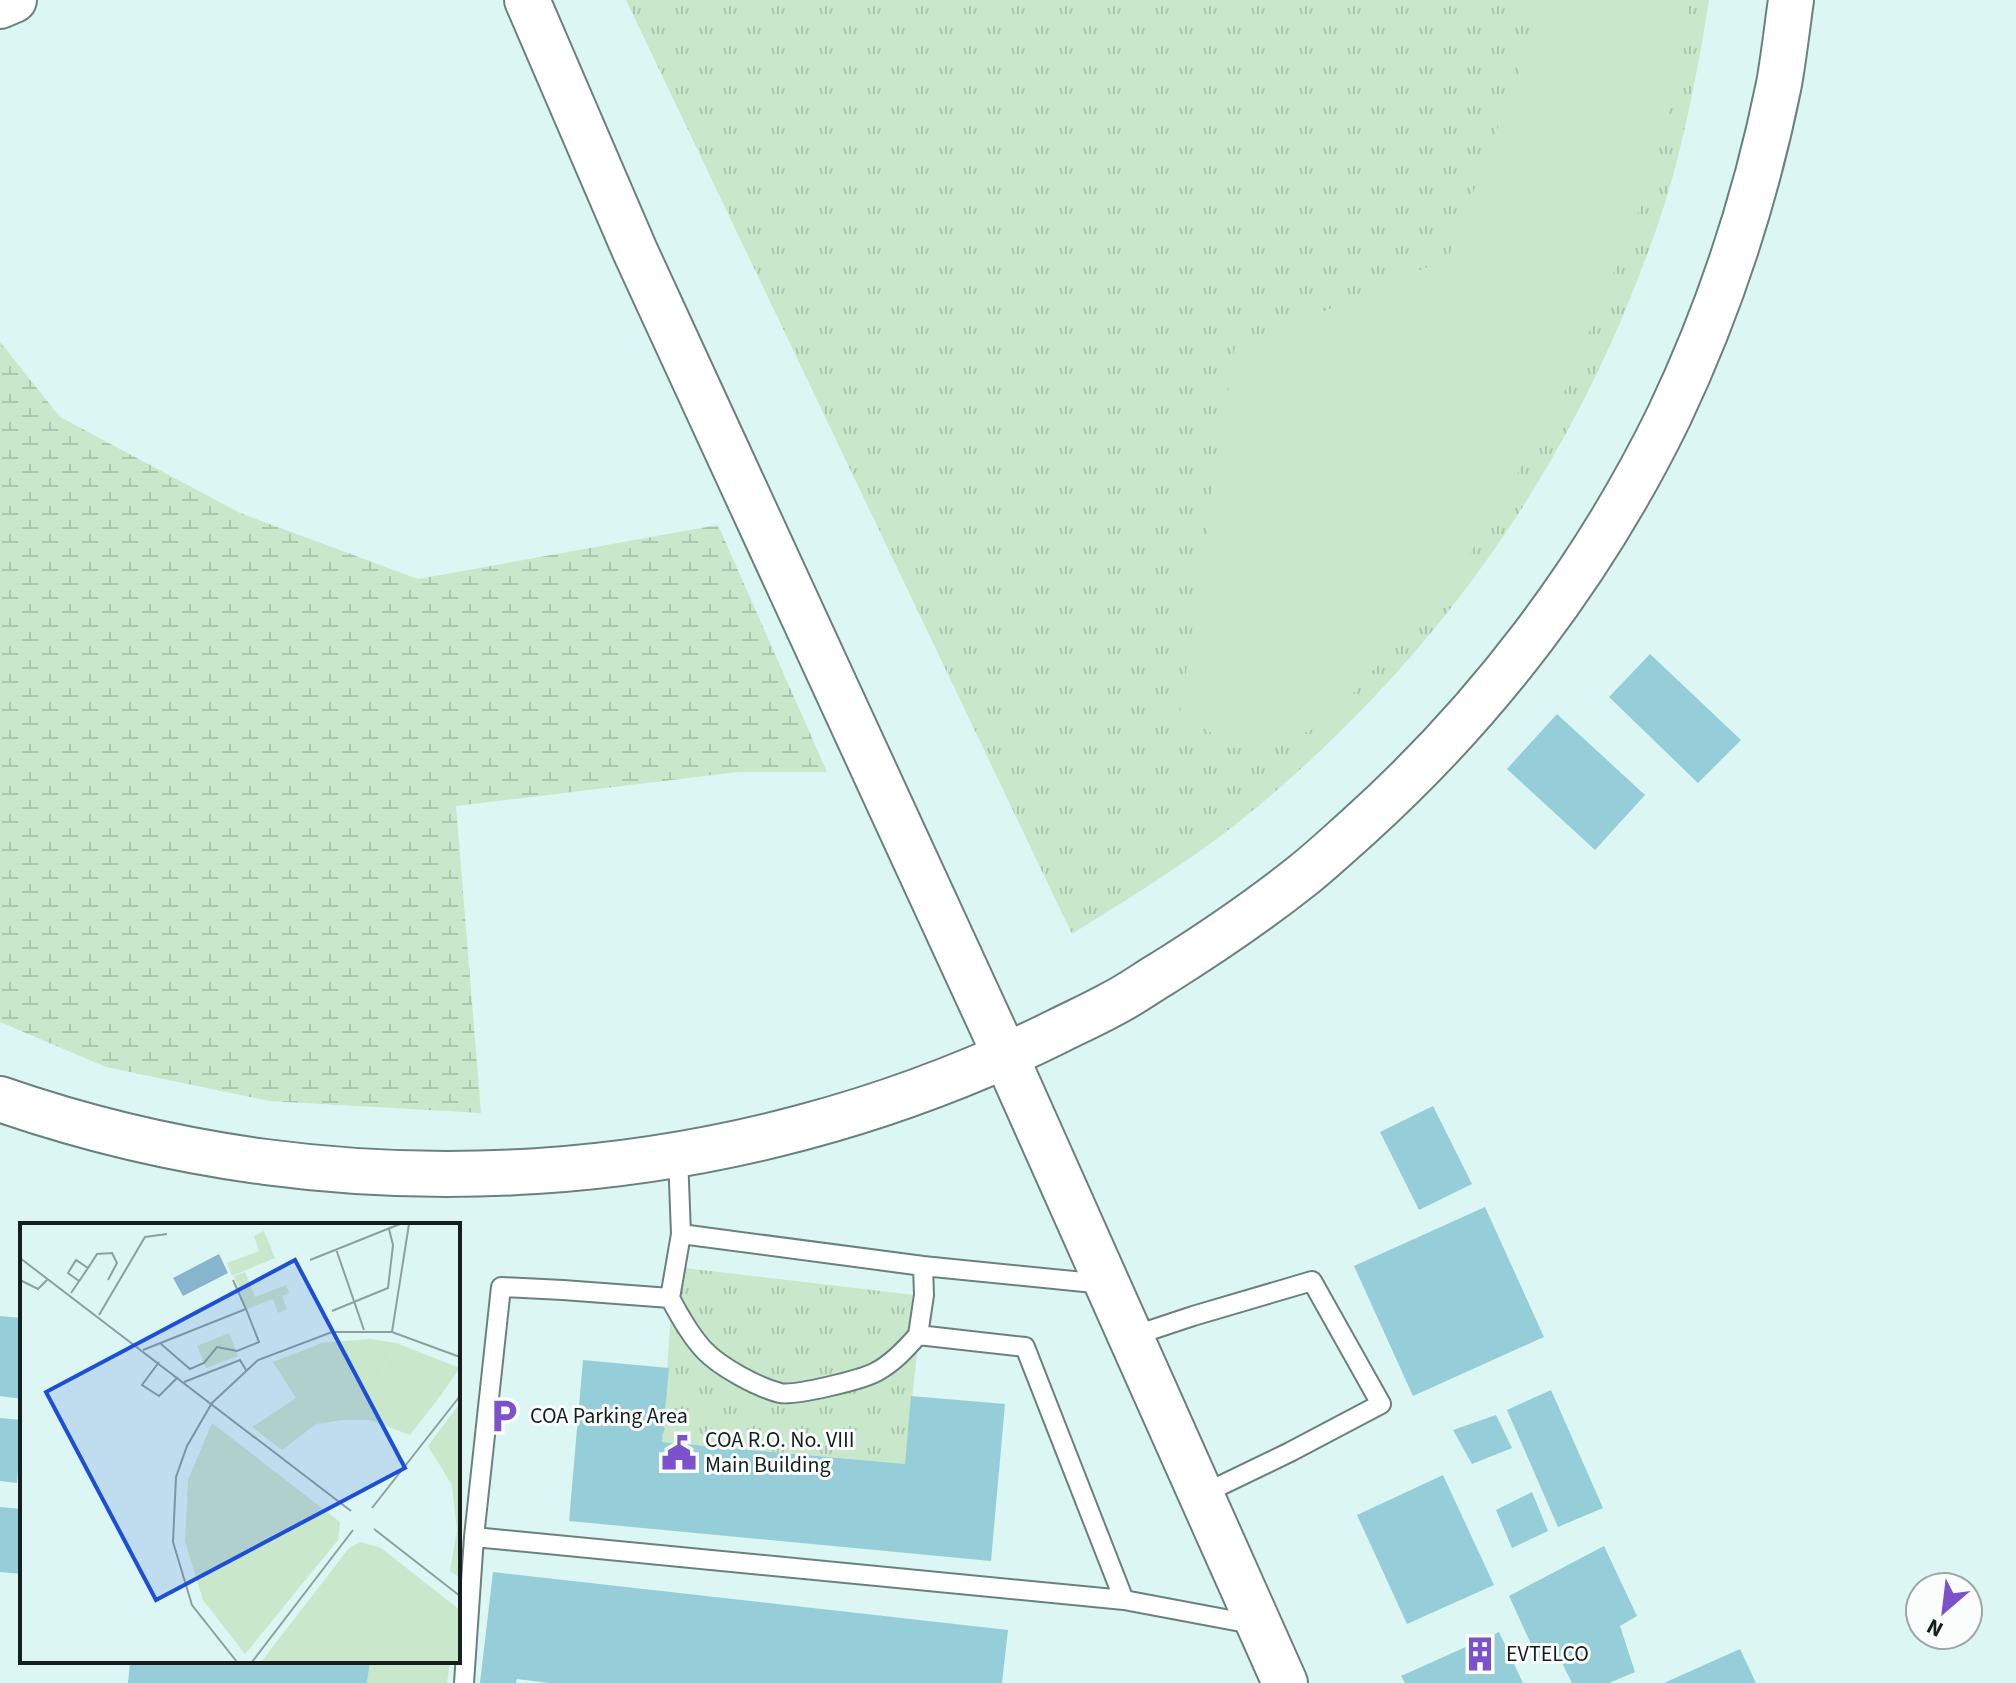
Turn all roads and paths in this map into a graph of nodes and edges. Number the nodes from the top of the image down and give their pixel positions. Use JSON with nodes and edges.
{"nodes":[{"id":1,"x":14,"y":0,"type":"edge"},
{"id":2,"x":527,"y":0,"type":"edge"},
{"id":3,"x":1791,"y":0,"type":"edge"},
{"id":4,"x":0,"y":6,"type":"edge"},
{"id":5,"x":1006,"y":1057,"type":"junction"},
{"id":6,"x":0,"y":1099,"type":"edge"},
{"id":7,"x":678,"y":1156,"type":"junction"},
{"id":8,"x":681,"y":1234,"type":"junction"},
{"id":9,"x":923,"y":1266,"type":"junction"},
{"id":10,"x":1106,"y":1285,"type":"junction"},
{"id":11,"x":670,"y":1298,"type":"junction"},
{"id":12,"x":918,"y":1335,"type":"junction"},
{"id":13,"x":1130,"y":1337,"type":"junction"},
{"id":14,"x":1201,"y":1495,"type":"junction"},
{"id":15,"x":474,"y":1537,"type":"junction"},
{"id":16,"x":1124,"y":1600,"type":"junction"},
{"id":17,"x":1260,"y":1626,"type":"junction"},
{"id":18,"x":464,"y":1683,"type":"edge"},
{"id":19,"x":1285,"y":1683,"type":"edge"}],
"edges":[{"from":1,"to":4,"type":"street"},
{"from":2,"to":5,"type":"street"},
{"from":3,"to":5,"type":"street"},
{"from":5,"to":7,"type":"street"},
{"from":5,"to":10,"type":"street"},
{"from":6,"to":7,"type":"street"},
{"from":7,"to":8,"type":"lane"},
{"from":8,"to":9,"type":"lane"},
{"from":8,"to":11,"type":"lane"},
{"from":9,"to":10,"type":"lane"},
{"from":9,"to":12,"type":"lane"},
{"from":10,"to":13,"type":"street"},
{"from":11,"to":12,"type":"lane"},
{"from":11,"to":15,"type":"lane"},
{"from":12,"to":16,"type":"lane"},
{"from":13,"to":14,"type":"street"},
{"from":13,"to":14,"type":"lane"},
{"from":14,"to":17,"type":"street"},
{"from":15,"to":16,"type":"lane"},
{"from":15,"to":18,"type":"lane"},
{"from":16,"to":17,"type":"lane"},
{"from":17,"to":19,"type":"street"}]}
